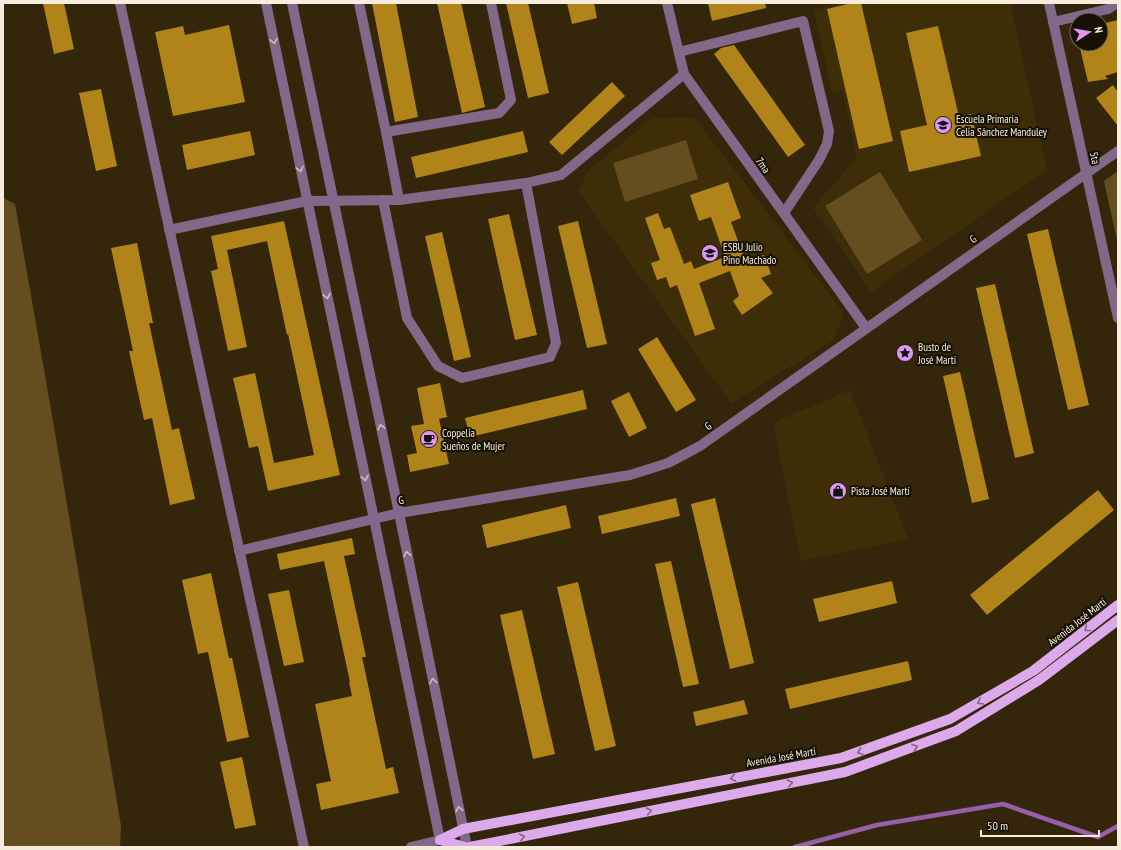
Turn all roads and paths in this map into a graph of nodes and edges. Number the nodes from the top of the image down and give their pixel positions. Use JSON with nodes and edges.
{"nodes":[{"id":1,"x":120,"y":3,"type":"edge"},
{"id":2,"x":266,"y":3,"type":"edge"},
{"id":3,"x":292,"y":3,"type":"edge"},
{"id":4,"x":359,"y":3,"type":"edge"},
{"id":5,"x":491,"y":3,"type":"edge"},
{"id":6,"x":668,"y":3,"type":"edge"},
{"id":7,"x":1049,"y":3,"type":"edge"},
{"id":8,"x":1117,"y":3,"type":"edge"},
{"id":9,"x":1053,"y":22,"type":"junction"},
{"id":10,"x":679,"y":52,"type":"junction"},
{"id":11,"x":684,"y":74,"type":"junction"},
{"id":12,"x":386,"y":132,"type":"junction"},
{"id":13,"x":1118,"y":152,"type":"edge"},
{"id":14,"x":1086,"y":174,"type":"junction"},
{"id":15,"x":526,"y":183,"type":"junction"},
{"id":16,"x":383,"y":200,"type":"junction"},
{"id":17,"x":399,"y":200,"type":"junction"},
{"id":18,"x":307,"y":201,"type":"junction"},
{"id":19,"x":334,"y":201,"type":"junction"},
{"id":20,"x":784,"y":213,"type":"junction"},
{"id":21,"x":169,"y":230,"type":"junction"},
{"id":22,"x":1118,"y":318,"type":"edge"},
{"id":23,"x":866,"y":328,"type":"junction"},
{"id":24,"x":399,"y":513,"type":"junction"},
{"id":25,"x":374,"y":518,"type":"junction"},
{"id":26,"x":239,"y":551,"type":"junction"},
{"id":27,"x":1118,"y":605,"type":"edge"},
{"id":28,"x":1118,"y":620,"type":"edge"},
{"id":29,"x":463,"y":829,"type":"junction"},
{"id":30,"x":440,"y":844,"type":"edge"},
{"id":31,"x":304,"y":847,"type":"edge"},
{"id":32,"x":411,"y":847,"type":"edge"},
{"id":33,"x":467,"y":847,"type":"edge"}],
"edges":[{"from":1,"to":21,"type":"street"},
{"from":2,"to":18,"type":"street","one_way":true},
{"from":3,"to":19,"type":"street"},
{"from":4,"to":12,"type":"street"},
{"from":5,"to":12,"type":"street"},
{"from":6,"to":10,"type":"street","name":"7ma"},
{"from":7,"to":9,"type":"street","name":"5ta"},
{"from":8,"to":9,"type":"street"},
{"from":9,"to":14,"type":"street","name":"5ta"},
{"from":10,"to":11,"type":"street","name":"7ma"},
{"from":10,"to":20,"type":"street"},
{"from":11,"to":15,"type":"street"},
{"from":11,"to":20,"type":"street","name":"7ma"},
{"from":12,"to":17,"type":"street"},
{"from":13,"to":14,"type":"street","name":"G"},
{"from":14,"to":22,"type":"street","name":"5ta"},
{"from":14,"to":23,"type":"street","name":"G"},
{"from":15,"to":16,"type":"street"},
{"from":15,"to":17,"type":"street"},
{"from":16,"to":17,"type":"street"},
{"from":16,"to":19,"type":"street"},
{"from":18,"to":19,"type":"street"},
{"from":18,"to":21,"type":"street"},
{"from":18,"to":25,"type":"street","one_way":true},
{"from":24,"to":19,"type":"street","one_way":true},
{"from":20,"to":23,"type":"street","name":"7ma"},
{"from":21,"to":26,"type":"street"},
{"from":23,"to":24,"type":"street","name":"G"},
{"from":24,"to":25,"type":"street","name":"G"},
{"from":29,"to":24,"type":"street","one_way":true},
{"from":25,"to":26,"type":"street","name":"G"},
{"from":25,"to":30,"type":"street"},
{"from":26,"to":31,"type":"street"},
{"from":27,"to":29,"type":"main road","name":"Avenida José Martí","one_way":true},
{"from":33,"to":28,"type":"main road","one_way":true},
{"from":29,"to":30,"type":"main road","name":"Avenida José Martí"},
{"from":29,"to":33,"type":"street"},
{"from":30,"to":32,"type":"street"},
{"from":30,"to":33,"type":"main road"}]}
